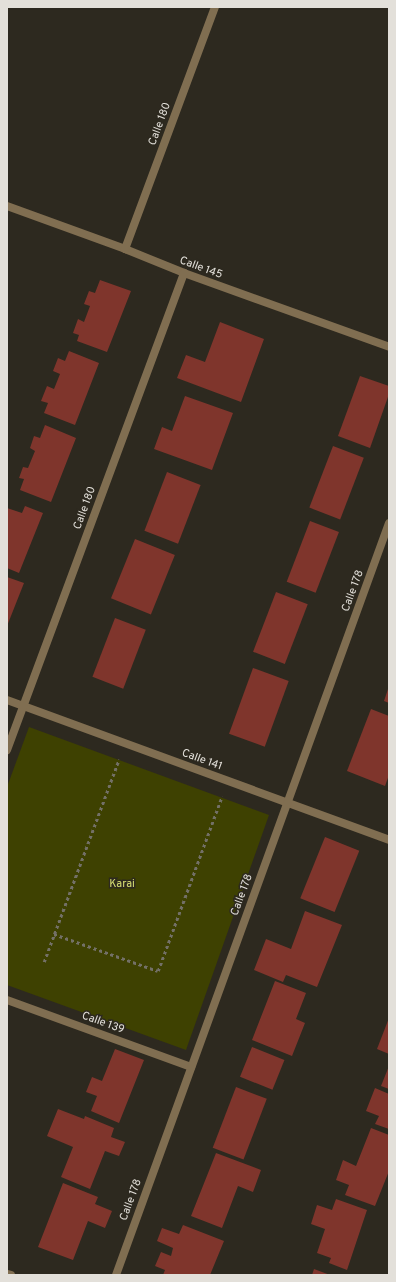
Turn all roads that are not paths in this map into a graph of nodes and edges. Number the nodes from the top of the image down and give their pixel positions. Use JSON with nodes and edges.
{"nodes":[{"id":1,"x":215,"y":7,"type":"edge"},
{"id":2,"x":7,"y":206,"type":"edge"},
{"id":3,"x":125,"y":249,"type":"junction"},
{"id":4,"x":184,"y":274,"type":"junction"},
{"id":5,"x":389,"y":347,"type":"edge"},
{"id":6,"x":389,"y":523,"type":"edge"},
{"id":7,"x":7,"y":700,"type":"edge"},
{"id":8,"x":24,"y":706,"type":"junction"},
{"id":9,"x":7,"y":750,"type":"edge"},
{"id":10,"x":288,"y":803,"type":"junction"},
{"id":11,"x":389,"y":840,"type":"edge"},
{"id":12,"x":7,"y":1000,"type":"edge"},
{"id":13,"x":191,"y":1067,"type":"junction"},
{"id":14,"x":7,"y":1274,"type":"edge"},
{"id":15,"x":11,"y":1275,"type":"edge"},
{"id":16,"x":116,"y":1275,"type":"edge"}],
"edges":[{"from":1,"to":3,"type":"street","name":"Calle 180"},
{"from":2,"to":3,"type":"street","name":"Calle 145"},
{"from":3,"to":4,"type":"street","name":"Calle 145"},
{"from":4,"to":5,"type":"street","name":"Calle 145"},
{"from":4,"to":8,"type":"street","name":"Calle 180"},
{"from":6,"to":10,"type":"street","name":"Calle 178"},
{"from":7,"to":8,"type":"street","name":"Calle 141"},
{"from":8,"to":9,"type":"street","name":"Calle 180"},
{"from":8,"to":10,"type":"street","name":"Calle 141"},
{"from":10,"to":11,"type":"street","name":"Calle 141"},
{"from":10,"to":13,"type":"street","name":"Calle 178"},
{"from":12,"to":13,"type":"street","name":"Calle 139"},
{"from":13,"to":16,"type":"street","name":"Calle 178"},
{"from":14,"to":15,"type":"street"}]}
